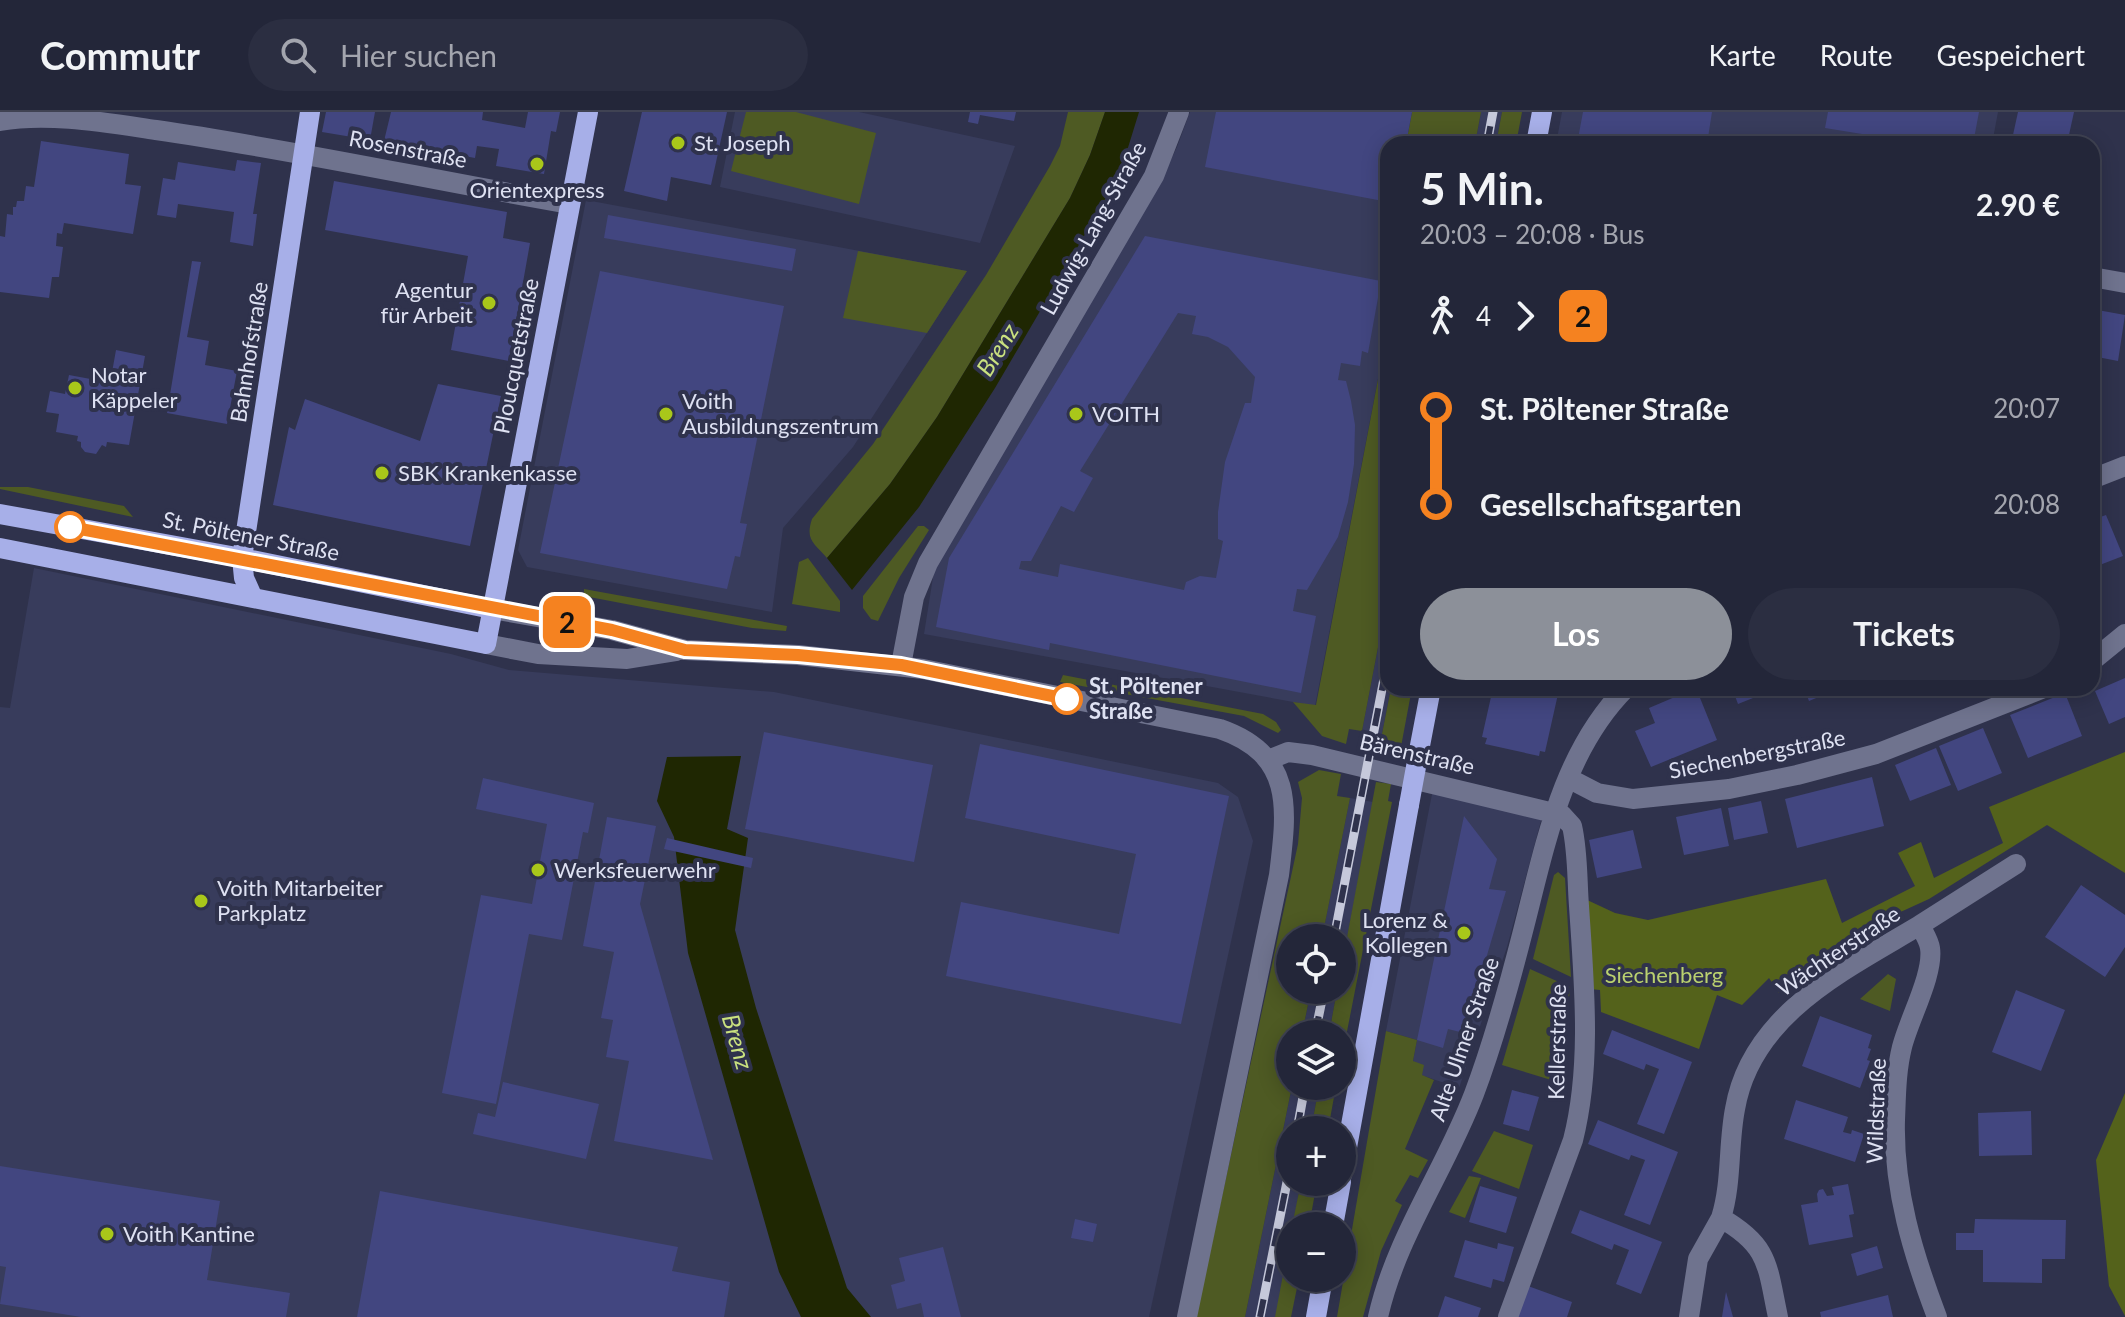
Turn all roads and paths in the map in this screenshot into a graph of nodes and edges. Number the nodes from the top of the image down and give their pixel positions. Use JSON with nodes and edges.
{"nodes":[{"id":1,"x":310,"y":112,"type":"edge"},
{"id":2,"x":588,"y":112,"type":"edge"},
{"id":3,"x":1179,"y":112,"type":"edge"},
{"id":4,"x":1542,"y":112,"type":"edge"},
{"id":5,"x":0,"y":121,"type":"edge"},
{"id":6,"x":1538,"y":136,"type":"edge"},
{"id":7,"x":303,"y":154,"type":"junction"},
{"id":8,"x":570,"y":204,"type":"junction"},
{"id":9,"x":2100,"y":278,"type":"edge"},
{"id":10,"x":2125,"y":283,"type":"edge"},
{"id":11,"x":2125,"y":466,"type":"edge"},
{"id":12,"x":2100,"y":476,"type":"edge"},
{"id":13,"x":0,"y":514,"type":"edge"},
{"id":14,"x":0,"y":548,"type":"edge"},
{"id":15,"x":242,"y":558,"type":"junction"},
{"id":16,"x":253,"y":598,"type":"junction"},
{"id":17,"x":492,"y":609,"type":"junction"},
{"id":18,"x":2125,"y":634,"type":"edge"},
{"id":19,"x":486,"y":644,"type":"junction"},
{"id":20,"x":685,"y":650,"type":"junction"},
{"id":21,"x":2100,"y":654,"type":"edge"},
{"id":22,"x":901,"y":665,"type":"junction"},
{"id":23,"x":1429,"y":696,"type":"edge"},
{"id":24,"x":1619,"y":696,"type":"edge"},
{"id":25,"x":2024,"y":696,"type":"edge"},
{"id":26,"x":1268,"y":760,"type":"junction"},
{"id":27,"x":1568,"y":778,"type":"junction"},
{"id":28,"x":1555,"y":813,"type":"junction"},
{"id":29,"x":2016,"y":864,"type":"dead end"},
{"id":30,"x":1920,"y":925,"type":"junction"},
{"id":31,"x":1353,"y":1116,"type":"edge"},
{"id":32,"x":1721,"y":1218,"type":"junction"},
{"id":33,"x":1320,"y":1292,"type":"edge"},
{"id":34,"x":1187,"y":1317,"type":"edge"},
{"id":35,"x":1316,"y":1317,"type":"edge"},
{"id":36,"x":1378,"y":1317,"type":"edge"},
{"id":37,"x":1508,"y":1317,"type":"edge"},
{"id":38,"x":1689,"y":1317,"type":"edge"},
{"id":39,"x":1778,"y":1317,"type":"edge"},
{"id":40,"x":1937,"y":1317,"type":"edge"}],
"edges":[{"from":1,"to":7,"type":"main road","name":"Bahnhofstraße"},
{"from":2,"to":8,"type":"main road","name":"Ploucquetstraße"},
{"from":3,"to":22,"type":"street","name":"Ludwig-Lang-Straße"},
{"from":4,"to":6,"type":"main road"},
{"from":5,"to":7,"type":"street","name":"Rosenstraße"},
{"from":7,"to":8,"type":"street","name":"Rosenstraße"},
{"from":7,"to":15,"type":"main road","name":"Bahnhofstraße"},
{"from":8,"to":17,"type":"main road","name":"Ploucquetstraße"},
{"from":9,"to":10,"type":"street"},
{"from":11,"to":12,"type":"street"},
{"from":13,"to":15,"type":"main road","name":"St. Pöltener Straße"},
{"from":14,"to":16,"type":"main road","name":"St. Pöltener Straße"},
{"from":15,"to":16,"type":"main road","name":"Bahnhofstraße"},
{"from":15,"to":17,"type":"main road","name":"St. Pöltener Straße"},
{"from":16,"to":19,"type":"main road","name":"St. Pöltener Straße"},
{"from":17,"to":19,"type":"main road"},
{"from":17,"to":20,"type":"street","name":"St. Pöltener Straße"},
{"from":18,"to":21,"type":"street"},
{"from":19,"to":20,"type":"street","name":"St. Pöltener Straße"},
{"from":20,"to":22,"type":"street","name":"St. Pöltener Straße"},
{"from":22,"to":26,"type":"street","name":"St. Pöltener Straße"},
{"from":23,"to":31,"type":"main road","bridge":true},
{"from":24,"to":27,"type":"street","name":"Alte Ulmer Straße"},
{"from":25,"to":27,"type":"street","name":"Siechenbergstraße"},
{"from":26,"to":28,"type":"street","name":"Bärenstraße"},
{"from":26,"to":34,"type":"street","name":"St. Pöltener Straße"},
{"from":27,"to":28,"type":"street","name":"Alte Ulmer Straße"},
{"from":28,"to":36,"type":"street","name":"Alte Ulmer Straße"},
{"from":28,"to":37,"type":"street","name":"Kellerstraße"},
{"from":29,"to":30,"type":"street"},
{"from":30,"to":32,"type":"street","name":"Wächterstraße"},
{"from":30,"to":40,"type":"street","name":"Wildstraße"},
{"from":32,"to":38,"type":"street","name":"Wächterstraße"},
{"from":32,"to":39,"type":"street"},
{"from":33,"to":35,"type":"main road"}]}
